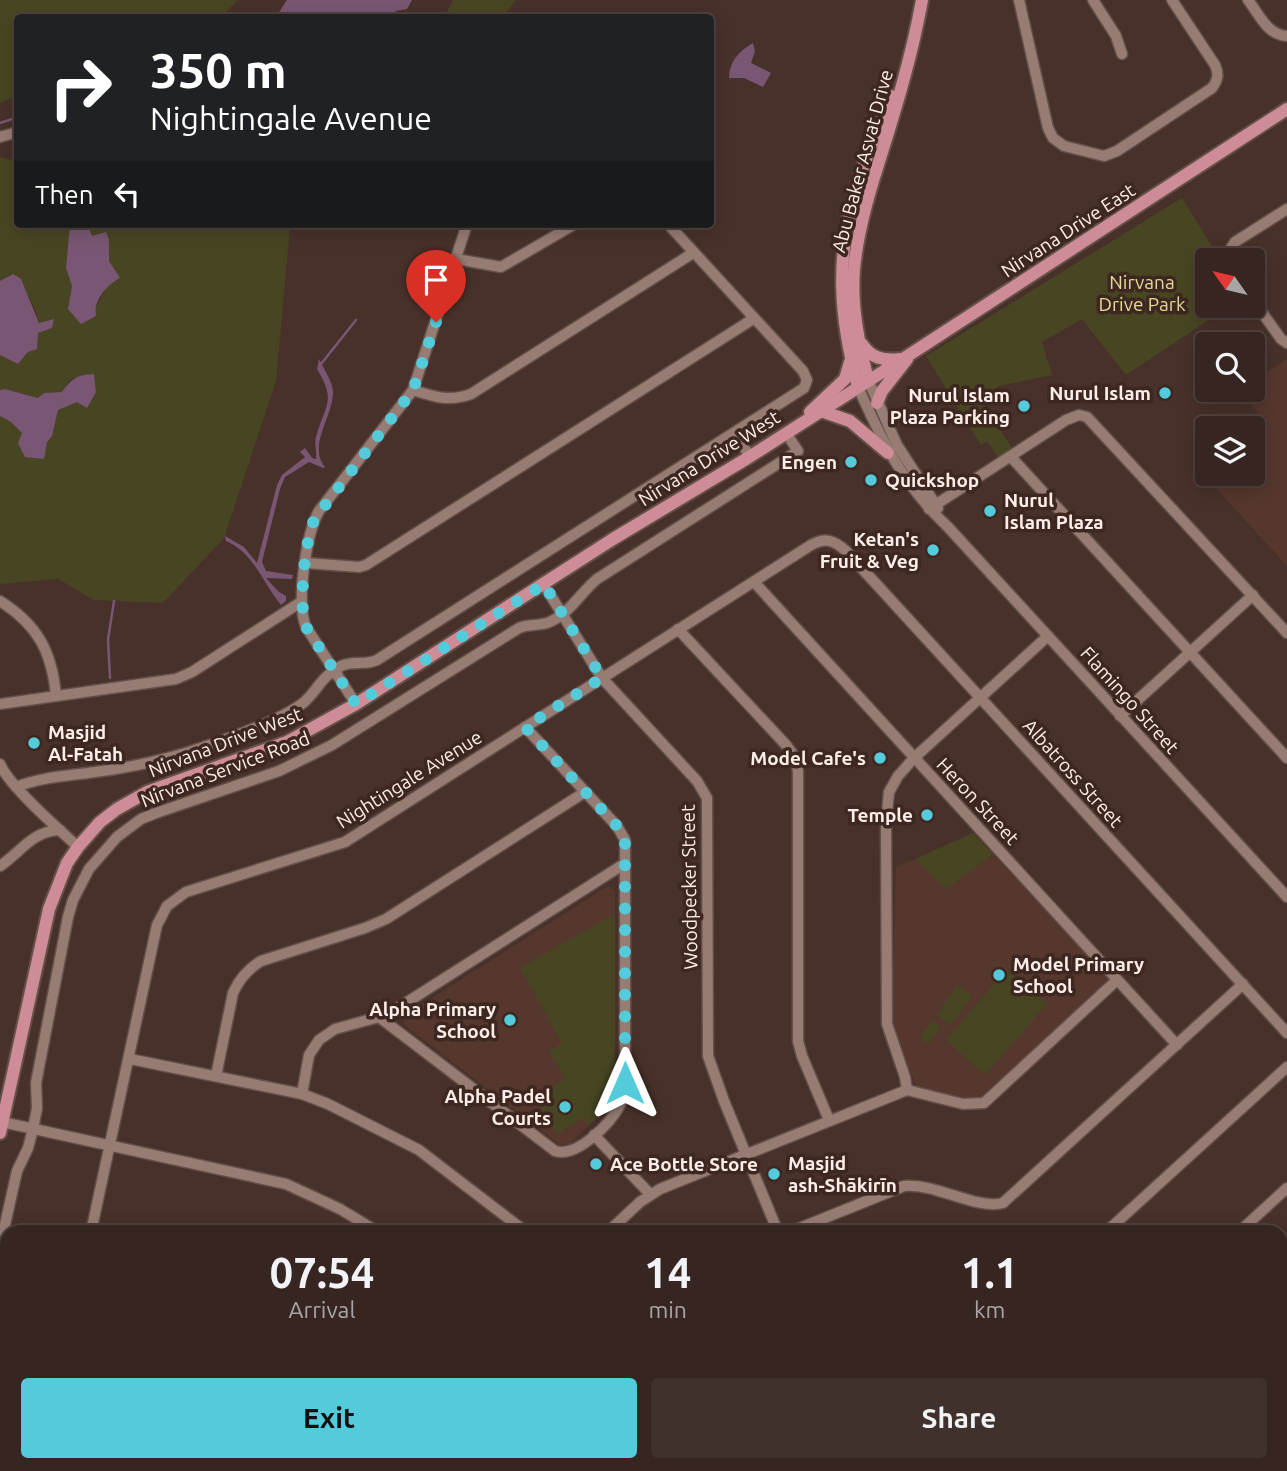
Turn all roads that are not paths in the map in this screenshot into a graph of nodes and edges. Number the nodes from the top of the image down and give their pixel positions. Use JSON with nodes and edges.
{"nodes":[{"id":1,"x":922,"y":0,"type":"edge"},
{"id":2,"x":1019,"y":0,"type":"edge"},
{"id":3,"x":1093,"y":0,"type":"edge"},
{"id":4,"x":1248,"y":0,"type":"edge"},
{"id":5,"x":1176,"y":1,"type":"edge"},
{"id":6,"x":915,"y":36,"type":"junction"},
{"id":7,"x":1287,"y":36,"type":"edge"},
{"id":8,"x":1122,"y":54,"type":"dead end"},
{"id":9,"x":1287,"y":109,"type":"edge"},
{"id":10,"x":1287,"y":209,"type":"edge"},
{"id":11,"x":466,"y":228,"type":"edge"},
{"id":12,"x":568,"y":228,"type":"edge"},
{"id":13,"x":671,"y":228,"type":"edge"},
{"id":14,"x":1231,"y":248,"type":"edge"},
{"id":15,"x":693,"y":253,"type":"junction"},
{"id":16,"x":456,"y":259,"type":"junction"},
{"id":17,"x":1265,"y":317,"type":"edge"},
{"id":18,"x":752,"y":319,"type":"junction"},
{"id":19,"x":858,"y":337,"type":"junction"},
{"id":20,"x":1287,"y":343,"type":"edge"},
{"id":21,"x":905,"y":357,"type":"junction"},
{"id":22,"x":850,"y":359,"type":"junction"},
{"id":23,"x":863,"y":384,"type":"junction"},
{"id":24,"x":413,"y":390,"type":"junction"},
{"id":25,"x":877,"y":403,"type":"junction"},
{"id":26,"x":821,"y":411,"type":"junction"},
{"id":27,"x":791,"y":430,"type":"junction"},
{"id":28,"x":734,"y":433,"type":"junction"},
{"id":29,"x":888,"y":453,"type":"junction"},
{"id":30,"x":750,"y":456,"type":"junction"},
{"id":31,"x":1011,"y":457,"type":"junction"},
{"id":32,"x":932,"y":507,"type":"junction"},
{"id":33,"x":831,"y":540,"type":"joint"},
{"id":34,"x":306,"y":563,"type":"junction"},
{"id":35,"x":754,"y":582,"type":"junction"},
{"id":36,"x":544,"y":584,"type":"junction"},
{"id":37,"x":1252,"y":595,"type":"junction"},
{"id":38,"x":0,"y":601,"type":"edge"},
{"id":39,"x":301,"y":602,"type":"junction"},
{"id":40,"x":562,"y":613,"type":"junction"},
{"id":41,"x":678,"y":629,"type":"junction"},
{"id":42,"x":1287,"y":633,"type":"edge"},
{"id":43,"x":1048,"y":636,"type":"junction"},
{"id":44,"x":1190,"y":653,"type":"junction"},
{"id":45,"x":334,"y":671,"type":"junction"},
{"id":46,"x":602,"y":678,"type":"junction"},
{"id":47,"x":56,"y":696,"type":"junction"},
{"id":48,"x":980,"y":698,"type":"junction"},
{"id":49,"x":356,"y":704,"type":"junction"},
{"id":50,"x":0,"y":705,"type":"edge"},
{"id":51,"x":1121,"y":716,"type":"junction"},
{"id":52,"x":525,"y":727,"type":"junction"},
{"id":53,"x":915,"y":758,"type":"junction"},
{"id":54,"x":1287,"y":758,"type":"edge"},
{"id":55,"x":0,"y":764,"type":"edge"},
{"id":56,"x":16,"y":786,"type":"junction"},
{"id":57,"x":585,"y":792,"type":"junction"},
{"id":58,"x":60,"y":830,"type":"junction"},
{"id":59,"x":78,"y":847,"type":"junction"},
{"id":60,"x":624,"y":864,"type":"junction"},
{"id":61,"x":0,"y":866,"type":"edge"},
{"id":62,"x":1287,"y":897,"type":"edge"},
{"id":63,"x":1117,"y":979,"type":"junction"},
{"id":64,"x":1243,"y":985,"type":"junction"},
{"id":65,"x":379,"y":1017,"type":"junction"},
{"id":66,"x":1287,"y":1033,"type":"edge"},
{"id":67,"x":1177,"y":1045,"type":"junction"},
{"id":68,"x":130,"y":1059,"type":"junction"},
{"id":69,"x":1287,"y":1067,"type":"edge"},
{"id":70,"x":216,"y":1076,"type":"junction"},
{"id":71,"x":907,"y":1090,"type":"junction"},
{"id":72,"x":302,"y":1094,"type":"junction"},
{"id":73,"x":829,"y":1120,"type":"junction"},
{"id":74,"x":1,"y":1128,"type":"edge"},
{"id":75,"x":33,"y":1129,"type":"junction"},
{"id":76,"x":594,"y":1135,"type":"junction"},
{"id":77,"x":110,"y":1145,"type":"junction"},
{"id":78,"x":746,"y":1155,"type":"junction"},
{"id":79,"x":1287,"y":1188,"type":"edge"},
{"id":80,"x":650,"y":1194,"type":"junction"},
{"id":81,"x":5,"y":1225,"type":"edge"},
{"id":82,"x":93,"y":1225,"type":"edge"},
{"id":83,"x":366,"y":1225,"type":"edge"},
{"id":84,"x":517,"y":1225,"type":"edge"},
{"id":85,"x":616,"y":1225,"type":"edge"},
{"id":86,"x":775,"y":1225,"type":"edge"},
{"id":87,"x":807,"y":1225,"type":"edge"},
{"id":88,"x":1113,"y":1225,"type":"edge"},
{"id":89,"x":1247,"y":1225,"type":"edge"}],
"edges":[{"from":1,"to":6,"type":"main road","name":"Abu Baker Asvat Drive"},
{"from":2,"to":5,"type":"street"},
{"from":3,"to":8,"type":"street"},
{"from":4,"to":7,"type":"street"},
{"from":6,"to":19,"type":"main road","name":"Abu Baker Asvat Drive"},
{"from":6,"to":22,"type":"main road","name":"Abu Baker Asvat Drive"},
{"from":9,"to":21,"type":"main road","name":"Nirvana Drive East"},
{"from":10,"to":14,"type":"street"},
{"from":11,"to":16,"type":"street"},
{"from":12,"to":16,"type":"street"},
{"from":13,"to":15,"type":"street"},
{"from":15,"to":18,"type":"street"},
{"from":15,"to":24,"type":"street"},
{"from":16,"to":24,"type":"street"},
{"from":17,"to":20,"type":"street"},
{"from":18,"to":28,"type":"street"},
{"from":18,"to":34,"type":"street"},
{"from":19,"to":21,"type":"main road"},
{"from":19,"to":23,"type":"main road","name":"Abu Baker Asvat Drive"},
{"from":21,"to":23,"type":"main road","name":"Nirvana Drive East"},
{"from":21,"to":25,"type":"main road"},
{"from":22,"to":23,"type":"main road","name":"Abu Baker Asvat Drive"},
{"from":22,"to":27,"type":"main road"},
{"from":23,"to":25,"type":"street","name":"Flamingo Street"},
{"from":23,"to":26,"type":"main road","name":"Nirvana Drive West"},
{"from":23,"to":29,"type":"street","name":"Flamingo Street"},
{"from":24,"to":34,"type":"street"},
{"from":25,"to":32,"type":"street","name":"Flamingo Street"},
{"from":26,"to":27,"type":"main road","name":"Nirvana Drive West"},
{"from":26,"to":29,"type":"main road"},
{"from":27,"to":30,"type":"main road","name":"Nirvana Drive West"},
{"from":27,"to":40,"type":"street","name":"Nirvana Service Road"},
{"from":28,"to":30,"type":"street"},
{"from":28,"to":45,"type":"street"},
{"from":29,"to":32,"type":"street","name":"Flamingo Street"},
{"from":30,"to":36,"type":"main road","name":"Nirvana Drive West"},
{"from":31,"to":32,"type":"street"},
{"from":31,"to":37,"type":"street"},
{"from":31,"to":44,"type":"street"},
{"from":32,"to":43,"type":"street","name":"Flamingo Street"},
{"from":33,"to":35,"type":"street","name":"Nightingale Avenue"},
{"from":33,"to":48,"type":"street","name":"Albatross Street"},
{"from":34,"to":39,"type":"street"},
{"from":35,"to":41,"type":"street","name":"Nightingale Avenue"},
{"from":35,"to":53,"type":"street","name":"Heron Street"},
{"from":36,"to":40,"type":"street","name":"Woodpecker Street"},
{"from":36,"to":49,"type":"main road","name":"Nirvana Drive West"},
{"from":37,"to":42,"type":"street"},
{"from":37,"to":44,"type":"street"},
{"from":38,"to":47,"type":"street"},
{"from":39,"to":45,"type":"street"},
{"from":39,"to":47,"type":"street"},
{"from":40,"to":46,"type":"street","name":"Woodpecker Street"},
{"from":40,"to":75,"type":"street","name":"Nirvana Service Road"},
{"from":41,"to":46,"type":"street","name":"Nightingale Avenue"},
{"from":41,"to":73,"type":"street"},
{"from":43,"to":48,"type":"street"},
{"from":43,"to":51,"type":"street","name":"Flamingo Street"},
{"from":44,"to":51,"type":"street"},
{"from":44,"to":54,"type":"street"},
{"from":45,"to":49,"type":"street"},
{"from":45,"to":56,"type":"street","name":"Nirvana Service Road"},
{"from":46,"to":52,"type":"street","name":"Nightingale Avenue"},
{"from":46,"to":78,"type":"street","name":"Woodpecker Street"},
{"from":47,"to":50,"type":"street"},
{"from":48,"to":53,"type":"street"},
{"from":48,"to":64,"type":"street","name":"Albatross Street"},
{"from":49,"to":59,"type":"main road","name":"Nirvana Drive West"},
{"from":51,"to":62,"type":"street","name":"Flamingo Street"},
{"from":52,"to":57,"type":"street"},
{"from":52,"to":68,"type":"street","name":"Nightingale Avenue"},
{"from":53,"to":63,"type":"street","name":"Heron Street"},
{"from":53,"to":71,"type":"street"},
{"from":55,"to":56,"type":"street"},
{"from":56,"to":58,"type":"street"},
{"from":57,"to":60,"type":"street"},
{"from":57,"to":70,"type":"street"},
{"from":58,"to":59,"type":"street"},
{"from":58,"to":61,"type":"street"},
{"from":59,"to":74,"type":"main road","name":"Nirvana Drive West"},
{"from":60,"to":65,"type":"street"},
{"from":60,"to":76,"type":"street"},
{"from":63,"to":67,"type":"street","name":"Heron Street"},
{"from":63,"to":71,"type":"street"},
{"from":64,"to":66,"type":"street","name":"Albatross Street"},
{"from":64,"to":67,"type":"street"},
{"from":65,"to":72,"type":"street"},
{"from":65,"to":76,"type":"street"},
{"from":67,"to":87,"type":"street"},
{"from":68,"to":70,"type":"street"},
{"from":68,"to":77,"type":"street","name":"Nightingale Avenue"},
{"from":69,"to":88,"type":"street"},
{"from":70,"to":72,"type":"street"},
{"from":71,"to":73,"type":"street"},
{"from":72,"to":84,"type":"street"},
{"from":73,"to":78,"type":"street"},
{"from":74,"to":75,"type":"street"},
{"from":75,"to":77,"type":"street"},
{"from":75,"to":81,"type":"street","name":"Nirvana Service Road"},
{"from":76,"to":80,"type":"street"},
{"from":77,"to":82,"type":"street","name":"Nightingale Avenue"},
{"from":77,"to":83,"type":"street"},
{"from":78,"to":80,"type":"street"},
{"from":78,"to":86,"type":"street","name":"Woodpecker Street"},
{"from":79,"to":89,"type":"street"},
{"from":80,"to":85,"type":"street"}]}
